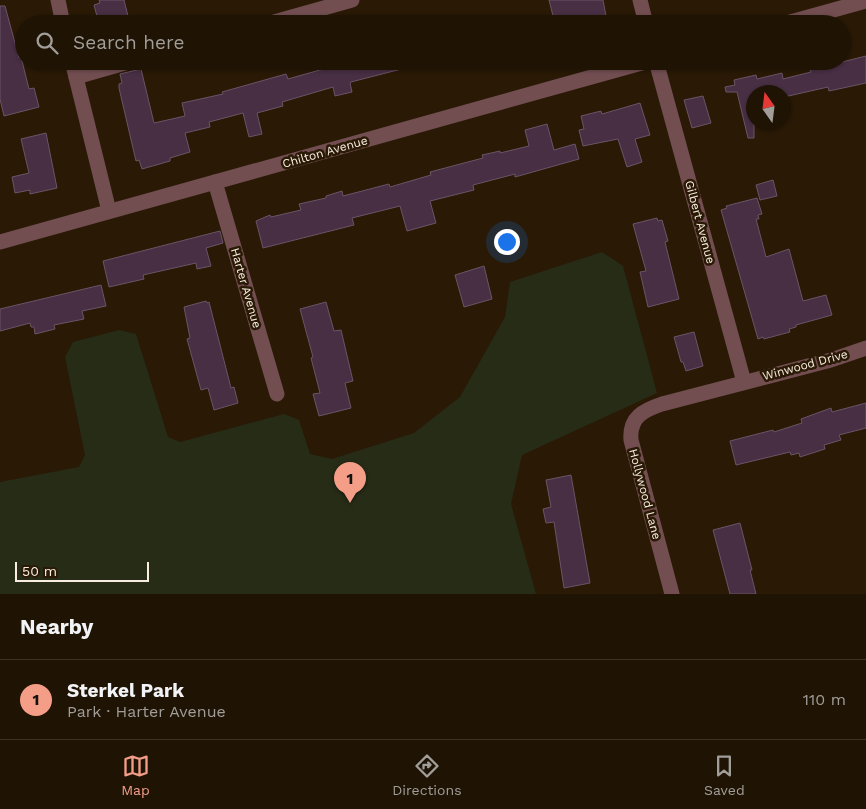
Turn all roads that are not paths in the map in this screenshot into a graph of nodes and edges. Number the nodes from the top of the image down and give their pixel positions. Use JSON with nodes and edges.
{"nodes":[{"id":1,"x":58,"y":0,"type":"edge"},
{"id":2,"x":352,"y":0,"type":"edge"},
{"id":3,"x":640,"y":0,"type":"edge"},
{"id":4,"x":866,"y":0,"type":"edge"},
{"id":5,"x":61,"y":15,"type":"edge"},
{"id":6,"x":299,"y":15,"type":"edge"},
{"id":7,"x":644,"y":15,"type":"edge"},
{"id":8,"x":814,"y":15,"type":"edge"},
{"id":9,"x":74,"y":70,"type":"edge"},
{"id":10,"x":100,"y":70,"type":"edge"},
{"id":11,"x":617,"y":70,"type":"edge"},
{"id":12,"x":658,"y":70,"type":"edge"},
{"id":13,"x":76,"y":77,"type":"junction"},
{"id":14,"x":215,"y":182,"type":"junction"},
{"id":15,"x":109,"y":211,"type":"junction"},
{"id":16,"x":0,"y":242,"type":"edge"},
{"id":17,"x":866,"y":348,"type":"edge"},
{"id":18,"x":744,"y":382,"type":"junction"},
{"id":19,"x":277,"y":394,"type":"dead end"},
{"id":20,"x":672,"y":594,"type":"edge"}],
"edges":[{"from":1,"to":5,"type":"street"},
{"from":2,"to":6,"type":"street"},
{"from":3,"to":7,"type":"street"},
{"from":4,"to":8,"type":"street"},
{"from":9,"to":13,"type":"street"},
{"from":10,"to":13,"type":"street"},
{"from":11,"to":14,"type":"street","name":"Chilton Avenue"},
{"from":12,"to":18,"type":"street","name":"Gilbert Avenue"},
{"from":13,"to":15,"type":"street"},
{"from":14,"to":15,"type":"street","name":"Chilton Avenue"},
{"from":14,"to":19,"type":"street","name":"Harter Avenue"},
{"from":15,"to":16,"type":"street","name":"Chilton Avenue"},
{"from":17,"to":18,"type":"street","name":"Winwood Drive"},
{"from":18,"to":20,"type":"street","name":"Hollywood Lane"}]}
